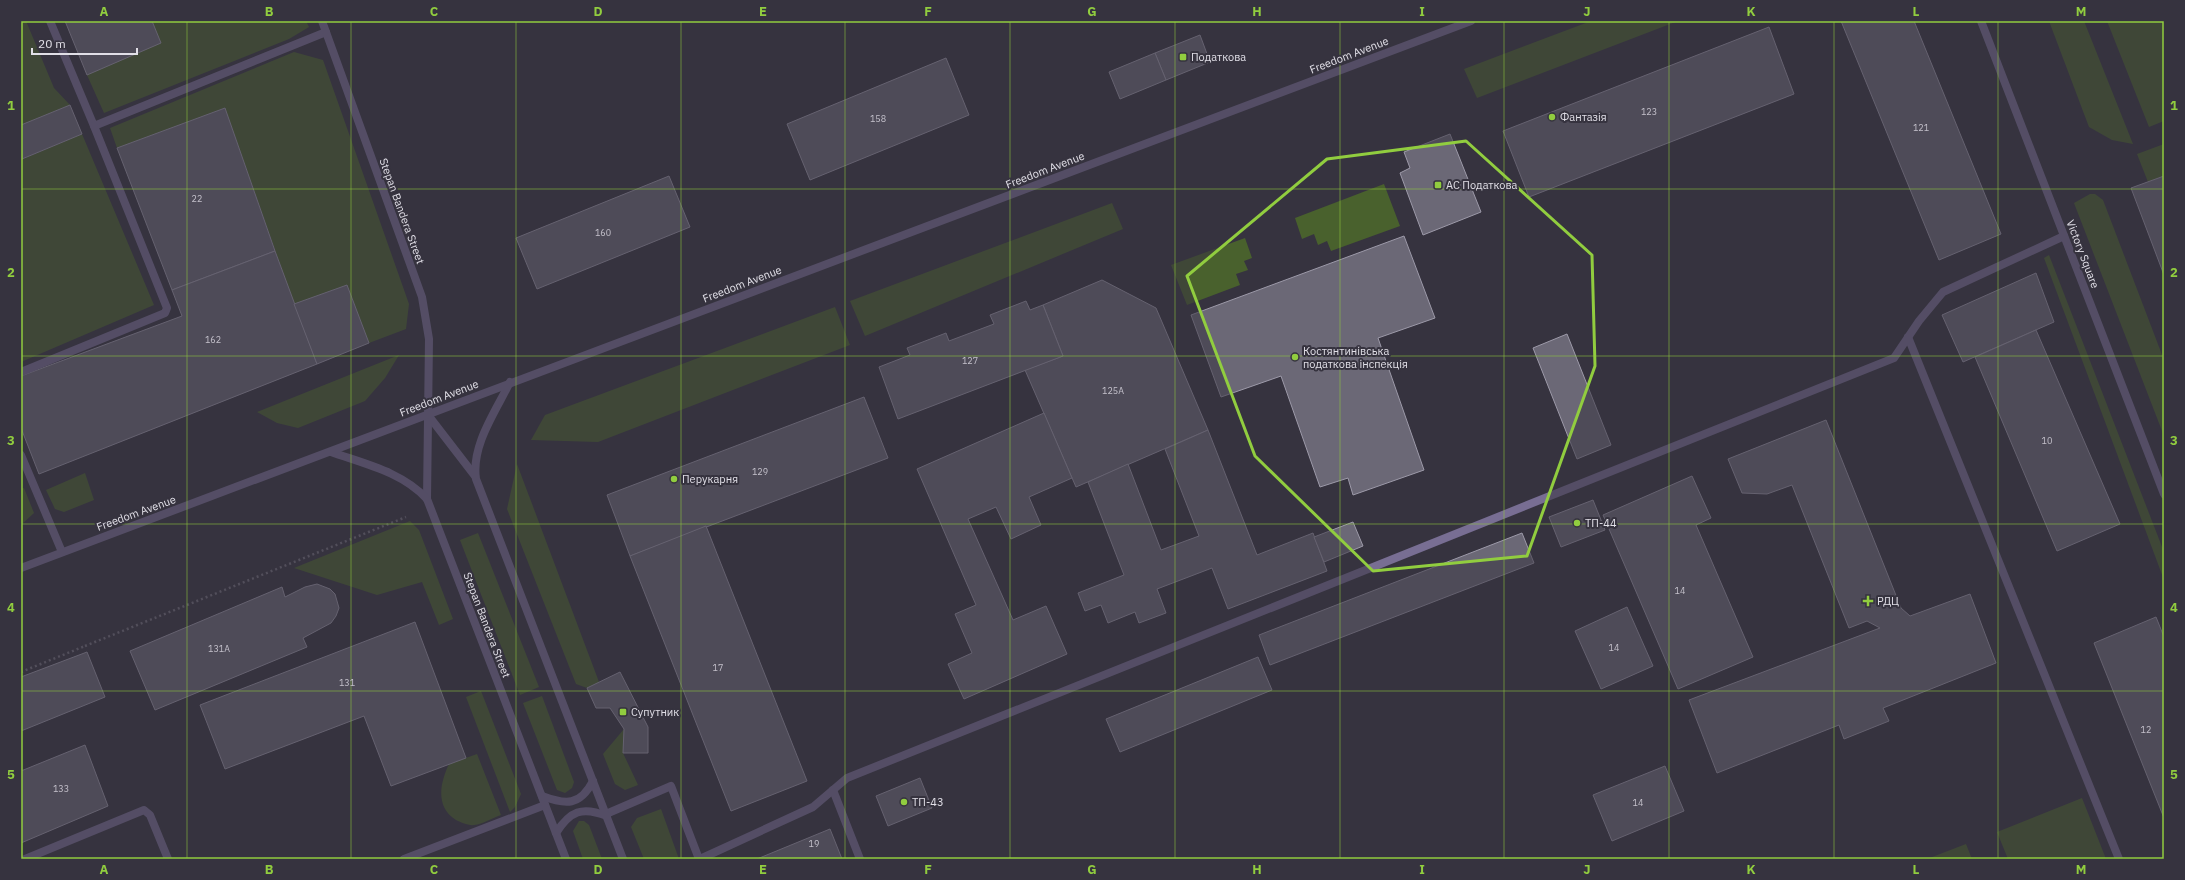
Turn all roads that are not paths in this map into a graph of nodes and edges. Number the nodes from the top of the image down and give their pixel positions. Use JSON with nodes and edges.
{"nodes":[{"id":1,"x":50,"y":21,"type":"edge"},
{"id":2,"x":322,"y":21,"type":"edge"},
{"id":3,"x":1471,"y":21,"type":"edge"},
{"id":4,"x":1981,"y":21,"type":"edge"},
{"id":5,"x":326,"y":32,"type":"junction"},
{"id":6,"x":94,"y":126,"type":"junction"},
{"id":7,"x":2064,"y":236,"type":"junction"},
{"id":8,"x":1908,"y":337,"type":"junction"},
{"id":9,"x":21,"y":372,"type":"edge"},
{"id":10,"x":510,"y":382,"type":"junction"},
{"id":11,"x":428,"y":415,"type":"junction"},
{"id":12,"x":331,"y":452,"type":"junction"},
{"id":13,"x":21,"y":455,"type":"edge"},
{"id":14,"x":476,"y":479,"type":"junction"},
{"id":15,"x":2164,"y":494,"type":"edge"},
{"id":16,"x":427,"y":500,"type":"junction"},
{"id":17,"x":62,"y":552,"type":"junction"},
{"id":18,"x":21,"y":568,"type":"edge"},
{"id":19,"x":593,"y":781,"type":"junction"},
{"id":20,"x":833,"y":790,"type":"junction"},
{"id":21,"x":542,"y":796,"type":"junction"},
{"id":22,"x":545,"y":805,"type":"junction"},
{"id":23,"x":606,"y":815,"type":"junction"},
{"id":24,"x":556,"y":834,"type":"junction"},
{"id":25,"x":25,"y":859,"type":"edge"},
{"id":26,"x":168,"y":859,"type":"edge"},
{"id":27,"x":404,"y":859,"type":"edge"},
{"id":28,"x":566,"y":859,"type":"edge"},
{"id":29,"x":623,"y":859,"type":"edge"},
{"id":30,"x":700,"y":859,"type":"edge"},
{"id":31,"x":860,"y":859,"type":"edge"},
{"id":32,"x":2119,"y":859,"type":"edge"}],
"edges":[{"from":1,"to":6,"type":"street"},
{"from":2,"to":5,"type":"street","name":"Stepan Bandera Street"},
{"from":3,"to":10,"type":"street","name":"Freedom Avenue"},
{"from":4,"to":7,"type":"street","name":"Victory Square"},
{"from":5,"to":6,"type":"street"},
{"from":5,"to":11,"type":"street","name":"Stepan Bandera Street"},
{"from":6,"to":9,"type":"street"},
{"from":7,"to":8,"type":"street"},
{"from":7,"to":15,"type":"street","name":"Victory Square"},
{"from":8,"to":20,"type":"street"},
{"from":8,"to":32,"type":"street"},
{"from":10,"to":11,"type":"street","name":"Freedom Avenue"},
{"from":10,"to":14,"type":"street"},
{"from":11,"to":12,"type":"street","name":"Freedom Avenue"},
{"from":11,"to":14,"type":"street"},
{"from":11,"to":16,"type":"street","name":"Stepan Bandera Street"},
{"from":12,"to":16,"type":"street","name":"Stepan Bandera Street"},
{"from":12,"to":17,"type":"street","name":"Freedom Avenue"},
{"from":13,"to":17,"type":"street"},
{"from":14,"to":19,"type":"street"},
{"from":16,"to":21,"type":"street","name":"Stepan Bandera Street"},
{"from":17,"to":18,"type":"street","name":"Freedom Avenue"},
{"from":19,"to":21,"type":"street"},
{"from":19,"to":23,"type":"street"},
{"from":20,"to":30,"type":"street"},
{"from":20,"to":31,"type":"street"},
{"from":21,"to":22,"type":"street","name":"Stepan Bandera Street"},
{"from":22,"to":24,"type":"street","name":"Stepan Bandera Street"},
{"from":22,"to":27,"type":"street"},
{"from":23,"to":24,"type":"street"},
{"from":23,"to":29,"type":"street"},
{"from":23,"to":30,"type":"street"},
{"from":24,"to":28,"type":"street","name":"Stepan Bandera Street"},
{"from":25,"to":26,"type":"street"}]}
